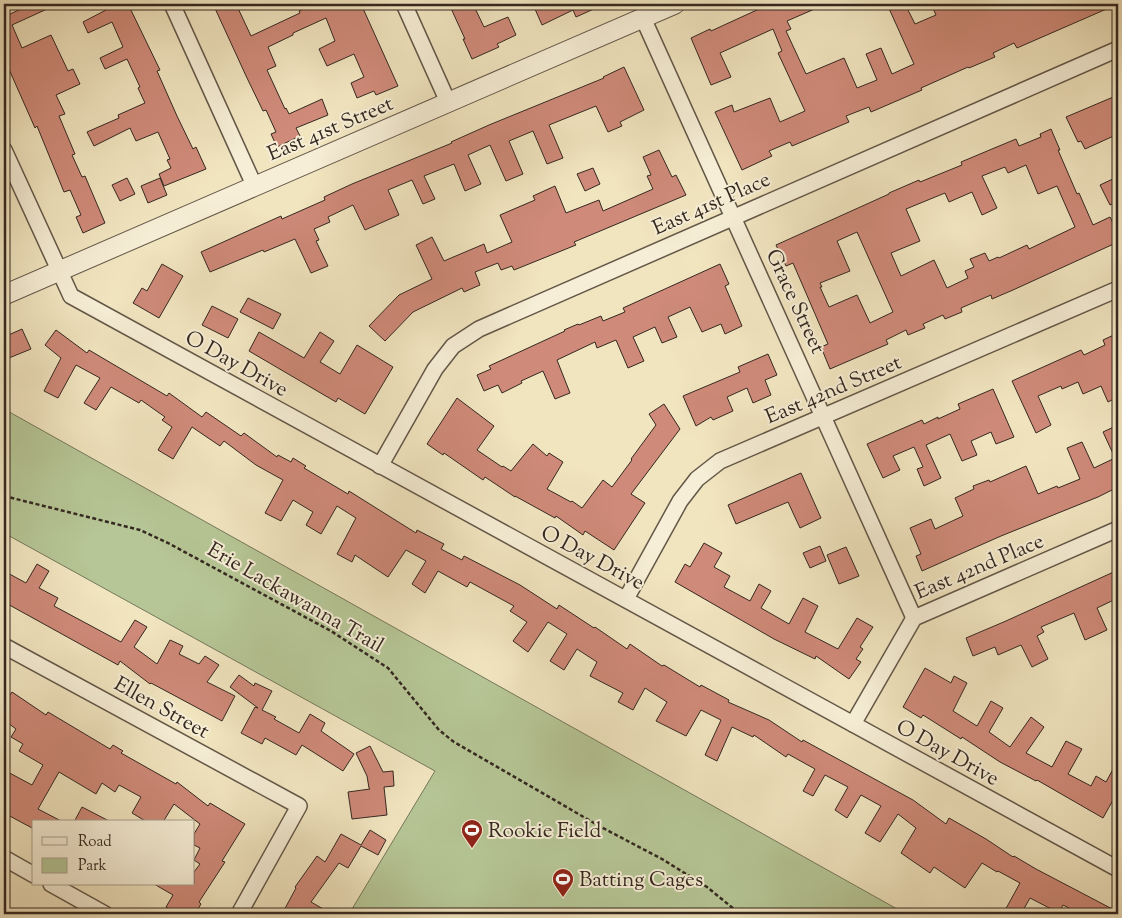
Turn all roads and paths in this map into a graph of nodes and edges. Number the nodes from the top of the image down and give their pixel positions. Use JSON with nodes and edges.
{"nodes":[{"id":1,"x":172,"y":4,"type":"edge"},
{"id":2,"x":404,"y":4,"type":"edge"},
{"id":3,"x":675,"y":4,"type":"edge"},
{"id":4,"x":640,"y":11,"type":"edge"},
{"id":5,"x":1118,"y":49,"type":"edge"},
{"id":6,"x":448,"y":102,"type":"junction"},
{"id":7,"x":4,"y":150,"type":"edge"},
{"id":8,"x":254,"y":185,"type":"junction"},
{"id":9,"x":733,"y":216,"type":"junction"},
{"id":10,"x":58,"y":271,"type":"junction"},
{"id":11,"x":1118,"y":289,"type":"edge"},
{"id":12,"x":4,"y":295,"type":"edge"},
{"id":13,"x":824,"y":416,"type":"junction"},
{"id":14,"x":380,"y":466,"type":"junction"},
{"id":15,"x":4,"y":496,"type":"edge"},
{"id":16,"x":1118,"y":529,"type":"edge"},
{"id":17,"x":626,"y":599,"type":"junction"},
{"id":18,"x":914,"y":618,"type":"junction"},
{"id":19,"x":4,"y":646,"type":"edge"},
{"id":20,"x":853,"y":724,"type":"junction"},
{"id":21,"x":4,"y":858,"type":"edge"},
{"id":22,"x":1118,"y":867,"type":"edge"},
{"id":23,"x":32,"y":874,"type":"edge"},
{"id":24,"x":55,"y":886,"type":"edge"},
{"id":25,"x":106,"y":914,"type":"edge"},
{"id":26,"x":239,"y":914,"type":"edge"},
{"id":27,"x":740,"y":914,"type":"edge"}],
"edges":[{"from":1,"to":8,"type":"street"},
{"from":2,"to":6,"type":"street"},
{"from":3,"to":4,"type":"street","name":"East 41st Street"},
{"from":4,"to":6,"type":"street","name":"East 41st Street"},
{"from":4,"to":9,"type":"street","name":"Grace Street"},
{"from":5,"to":9,"type":"street","name":"East 41st Place"},
{"from":6,"to":8,"type":"street","name":"East 41st Street"},
{"from":7,"to":10,"type":"street","name":"O Day Drive"},
{"from":8,"to":10,"type":"street","name":"East 41st Street"},
{"from":9,"to":13,"type":"street","name":"Grace Street"},
{"from":9,"to":14,"type":"street","name":"East 41st Place"},
{"from":10,"to":12,"type":"street","name":"East 41st Street"},
{"from":10,"to":14,"type":"street","name":"O Day Drive"},
{"from":11,"to":13,"type":"street","name":"East 42nd Street"},
{"from":13,"to":17,"type":"street","name":"East 42nd Street"},
{"from":13,"to":18,"type":"street","name":"Grace Street"},
{"from":14,"to":17,"type":"street","name":"O Day Drive"},
{"from":15,"to":27,"type":"path","name":"Erie Lackawanna Trail"},
{"from":16,"to":18,"type":"street","name":"East 42nd Place"},
{"from":17,"to":20,"type":"street","name":"O Day Drive"},
{"from":18,"to":20,"type":"street","name":"East 42nd Place"},
{"from":19,"to":26,"type":"street","name":"Ellen Street"},
{"from":20,"to":22,"type":"street","name":"O Day Drive"},
{"from":21,"to":23,"type":"street"},
{"from":24,"to":25,"type":"street"}]}
